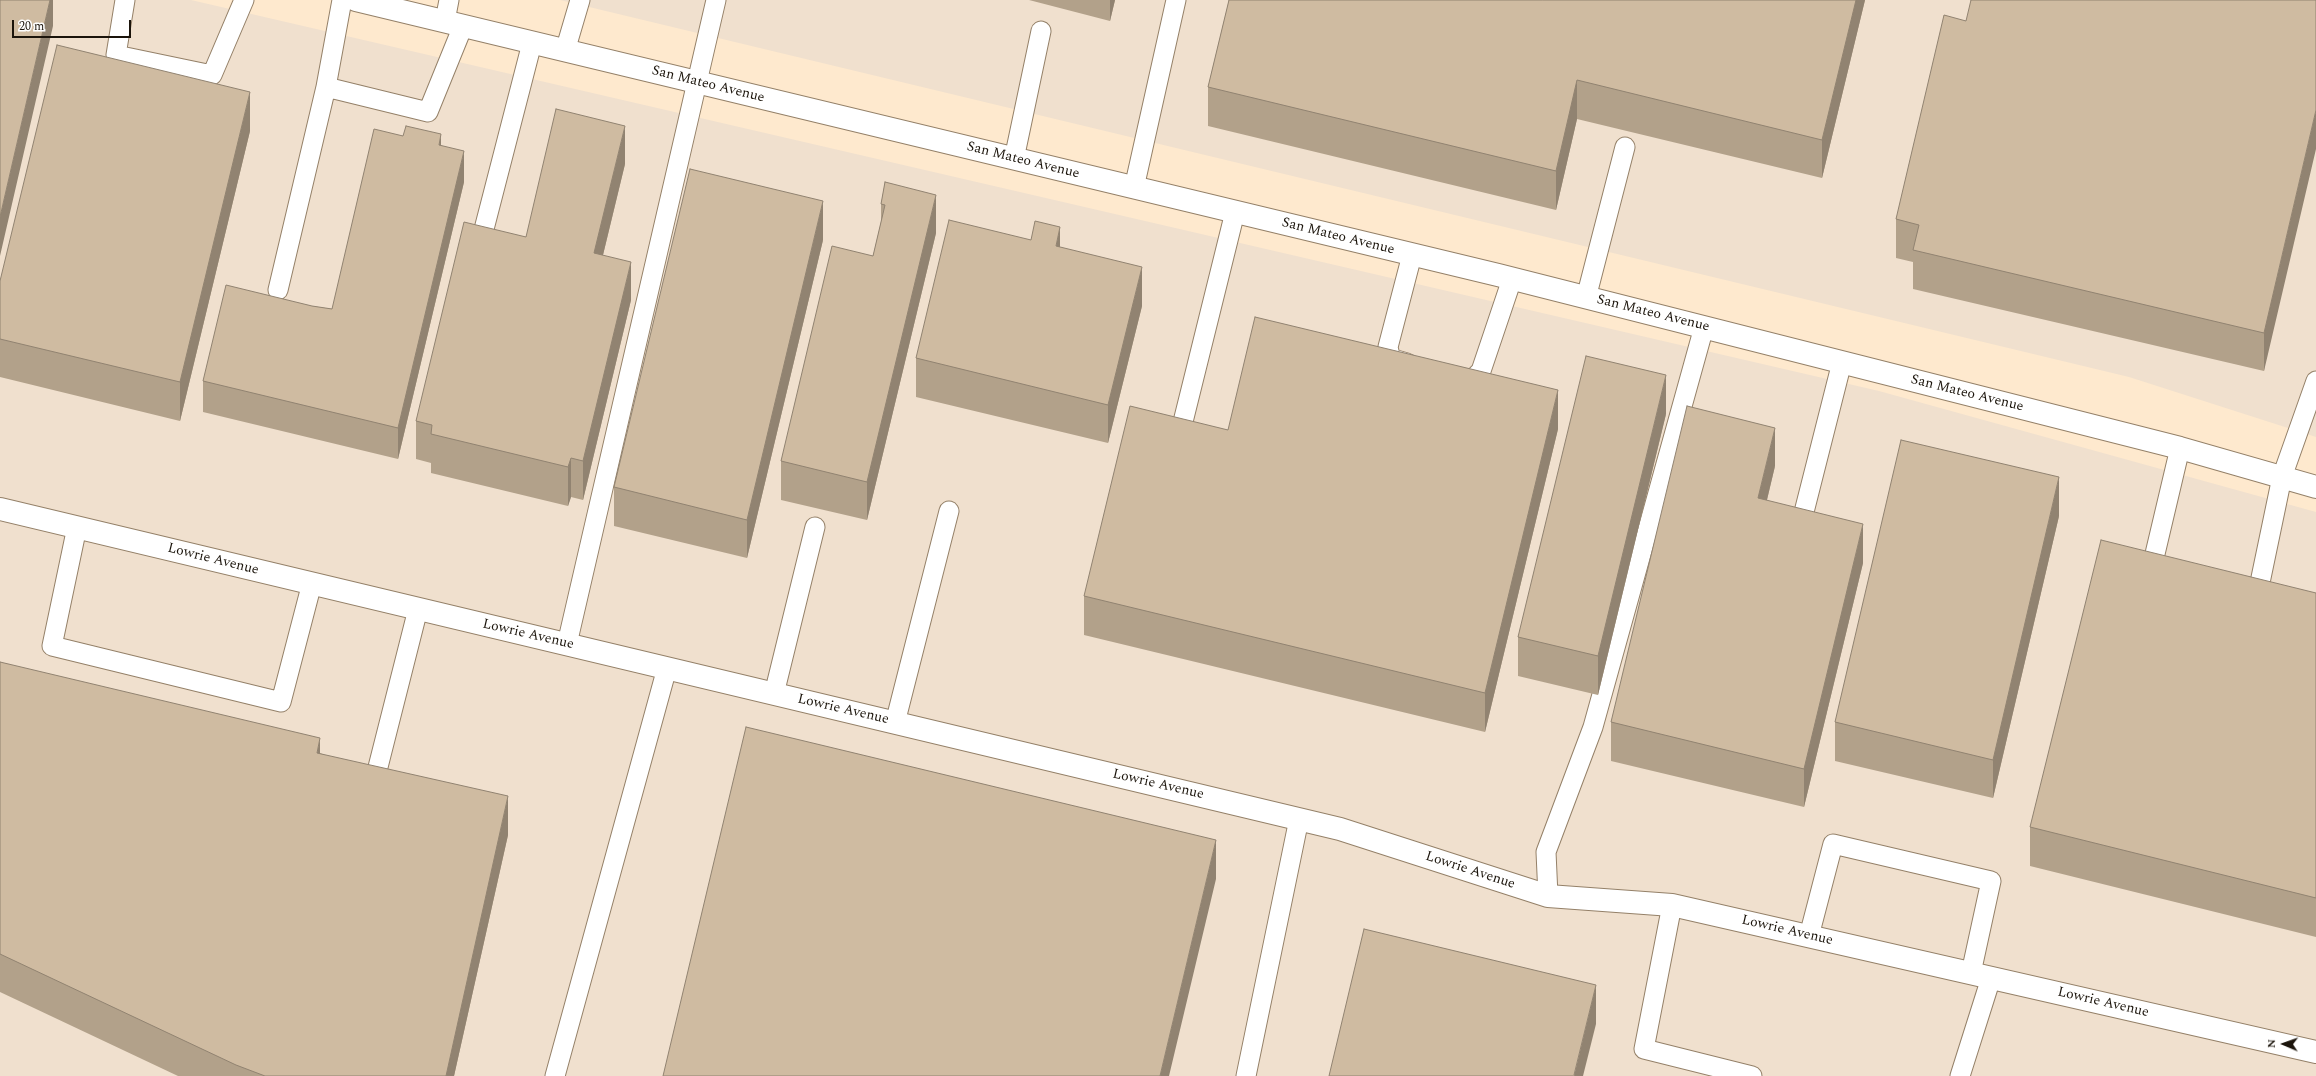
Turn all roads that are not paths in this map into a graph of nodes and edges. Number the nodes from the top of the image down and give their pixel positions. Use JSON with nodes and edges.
{"nodes":[{"id":1,"x":125,"y":0,"type":"edge"},
{"id":2,"x":244,"y":0,"type":"edge"},
{"id":3,"x":342,"y":0,"type":"edge"},
{"id":4,"x":356,"y":0,"type":"edge"},
{"id":5,"x":449,"y":0,"type":"edge"},
{"id":6,"x":580,"y":0,"type":"edge"},
{"id":7,"x":716,"y":0,"type":"edge"},
{"id":8,"x":1176,"y":0,"type":"edge"},
{"id":9,"x":454,"y":24,"type":"junction"},
{"id":10,"x":1041,"y":31,"type":"dead end"},
{"id":11,"x":532,"y":43,"type":"junction"},
{"id":12,"x":565,"y":51,"type":"junction"},
{"id":13,"x":697,"y":82,"type":"junction"},
{"id":14,"x":326,"y":87,"type":"junction"},
{"id":15,"x":1625,"y":147,"type":"dead end"},
{"id":16,"x":1014,"y":159,"type":"junction"},
{"id":17,"x":1134,"y":188,"type":"junction"},
{"id":18,"x":1235,"y":212,"type":"junction"},
{"id":19,"x":483,"y":233,"type":"edge"},
{"id":20,"x":1412,"y":255,"type":"junction"},
{"id":21,"x":1512,"y":279,"type":"junction"},
{"id":22,"x":278,"y":290,"type":"dead end"},
{"id":23,"x":1586,"y":298,"type":"junction"},
{"id":24,"x":1704,"y":327,"type":"junction"},
{"id":25,"x":1842,"y":362,"type":"junction"},
{"id":26,"x":2316,"y":381,"type":"edge"},
{"id":27,"x":1178,"y":442,"type":"edge"},
{"id":28,"x":2180,"y":448,"type":"junction"},
{"id":29,"x":2282,"y":477,"type":"junction"},
{"id":30,"x":2316,"y":487,"type":"edge"},
{"id":31,"x":0,"y":509,"type":"edge"},
{"id":32,"x":949,"y":511,"type":"dead end"},
{"id":33,"x":1803,"y":516,"type":"edge"},
{"id":34,"x":77,"y":527,"type":"junction"},
{"id":35,"x":815,"y":528,"type":"dead end"},
{"id":36,"x":2173,"y":579,"type":"edge"},
{"id":37,"x":312,"y":584,"type":"junction"},
{"id":38,"x":2234,"y":592,"type":"edge"},
{"id":39,"x":418,"y":609,"type":"junction"},
{"id":40,"x":568,"y":644,"type":"junction"},
{"id":41,"x":667,"y":668,"type":"junction"},
{"id":42,"x":774,"y":694,"type":"junction"},
{"id":43,"x":895,"y":722,"type":"junction"},
{"id":44,"x":376,"y":775,"type":"edge"},
{"id":45,"x":1299,"y":819,"type":"junction"},
{"id":46,"x":1548,"y":896,"type":"junction"},
{"id":47,"x":1672,"y":905,"type":"junction"},
{"id":48,"x":1809,"y":936,"type":"junction"},
{"id":49,"x":1981,"y":976,"type":"junction"},
{"id":50,"x":2316,"y":1052,"type":"edge"},
{"id":51,"x":555,"y":1076,"type":"edge"},
{"id":52,"x":1246,"y":1076,"type":"edge"},
{"id":53,"x":1752,"y":1076,"type":"edge"},
{"id":54,"x":1960,"y":1076,"type":"edge"}],
"edges":[{"from":1,"to":2,"type":"lane"},
{"from":3,"to":14,"type":"lane"},
{"from":4,"to":9,"type":"street","name":"San Mateo Avenue"},
{"from":5,"to":9,"type":"lane"},
{"from":6,"to":12,"type":"lane"},
{"from":7,"to":13,"type":"lane"},
{"from":8,"to":17,"type":"lane"},
{"from":9,"to":11,"type":"street","name":"San Mateo Avenue"},
{"from":9,"to":14,"type":"lane"},
{"from":10,"to":16,"type":"lane"},
{"from":11,"to":12,"type":"street","name":"San Mateo Avenue"},
{"from":11,"to":19,"type":"lane"},
{"from":12,"to":13,"type":"street","name":"San Mateo Avenue"},
{"from":13,"to":16,"type":"street","name":"San Mateo Avenue"},
{"from":13,"to":40,"type":"lane"},
{"from":14,"to":22,"type":"lane"},
{"from":15,"to":23,"type":"lane"},
{"from":16,"to":17,"type":"street","name":"San Mateo Avenue"},
{"from":17,"to":18,"type":"street","name":"San Mateo Avenue"},
{"from":18,"to":20,"type":"street","name":"San Mateo Avenue"},
{"from":18,"to":27,"type":"lane"},
{"from":20,"to":21,"type":"street","name":"San Mateo Avenue"},
{"from":20,"to":21,"type":"lane"},
{"from":21,"to":23,"type":"street","name":"San Mateo Avenue"},
{"from":23,"to":24,"type":"street","name":"San Mateo Avenue"},
{"from":24,"to":25,"type":"street","name":"San Mateo Avenue"},
{"from":24,"to":46,"type":"lane"},
{"from":25,"to":28,"type":"street","name":"San Mateo Avenue"},
{"from":25,"to":33,"type":"lane"},
{"from":26,"to":29,"type":"lane"},
{"from":28,"to":29,"type":"street","name":"San Mateo Avenue"},
{"from":28,"to":36,"type":"lane"},
{"from":29,"to":30,"type":"street","name":"San Mateo Avenue"},
{"from":29,"to":38,"type":"lane"},
{"from":31,"to":34,"type":"street","name":"Lowrie Avenue"},
{"from":32,"to":43,"type":"lane"},
{"from":34,"to":37,"type":"street","name":"Lowrie Avenue"},
{"from":34,"to":37,"type":"lane"},
{"from":35,"to":42,"type":"lane"},
{"from":37,"to":39,"type":"street","name":"Lowrie Avenue"},
{"from":39,"to":40,"type":"street","name":"Lowrie Avenue"},
{"from":39,"to":44,"type":"lane"},
{"from":40,"to":41,"type":"street","name":"Lowrie Avenue"},
{"from":41,"to":42,"type":"street","name":"Lowrie Avenue"},
{"from":41,"to":51,"type":"lane"},
{"from":42,"to":43,"type":"street","name":"Lowrie Avenue"},
{"from":43,"to":45,"type":"street","name":"Lowrie Avenue"},
{"from":45,"to":46,"type":"street","name":"Lowrie Avenue"},
{"from":45,"to":52,"type":"lane"},
{"from":46,"to":47,"type":"street","name":"Lowrie Avenue"},
{"from":47,"to":48,"type":"street","name":"Lowrie Avenue"},
{"from":47,"to":53,"type":"lane"},
{"from":48,"to":49,"type":"street","name":"Lowrie Avenue"},
{"from":48,"to":49,"type":"lane"},
{"from":49,"to":50,"type":"street","name":"Lowrie Avenue"},
{"from":49,"to":54,"type":"lane"}]}
